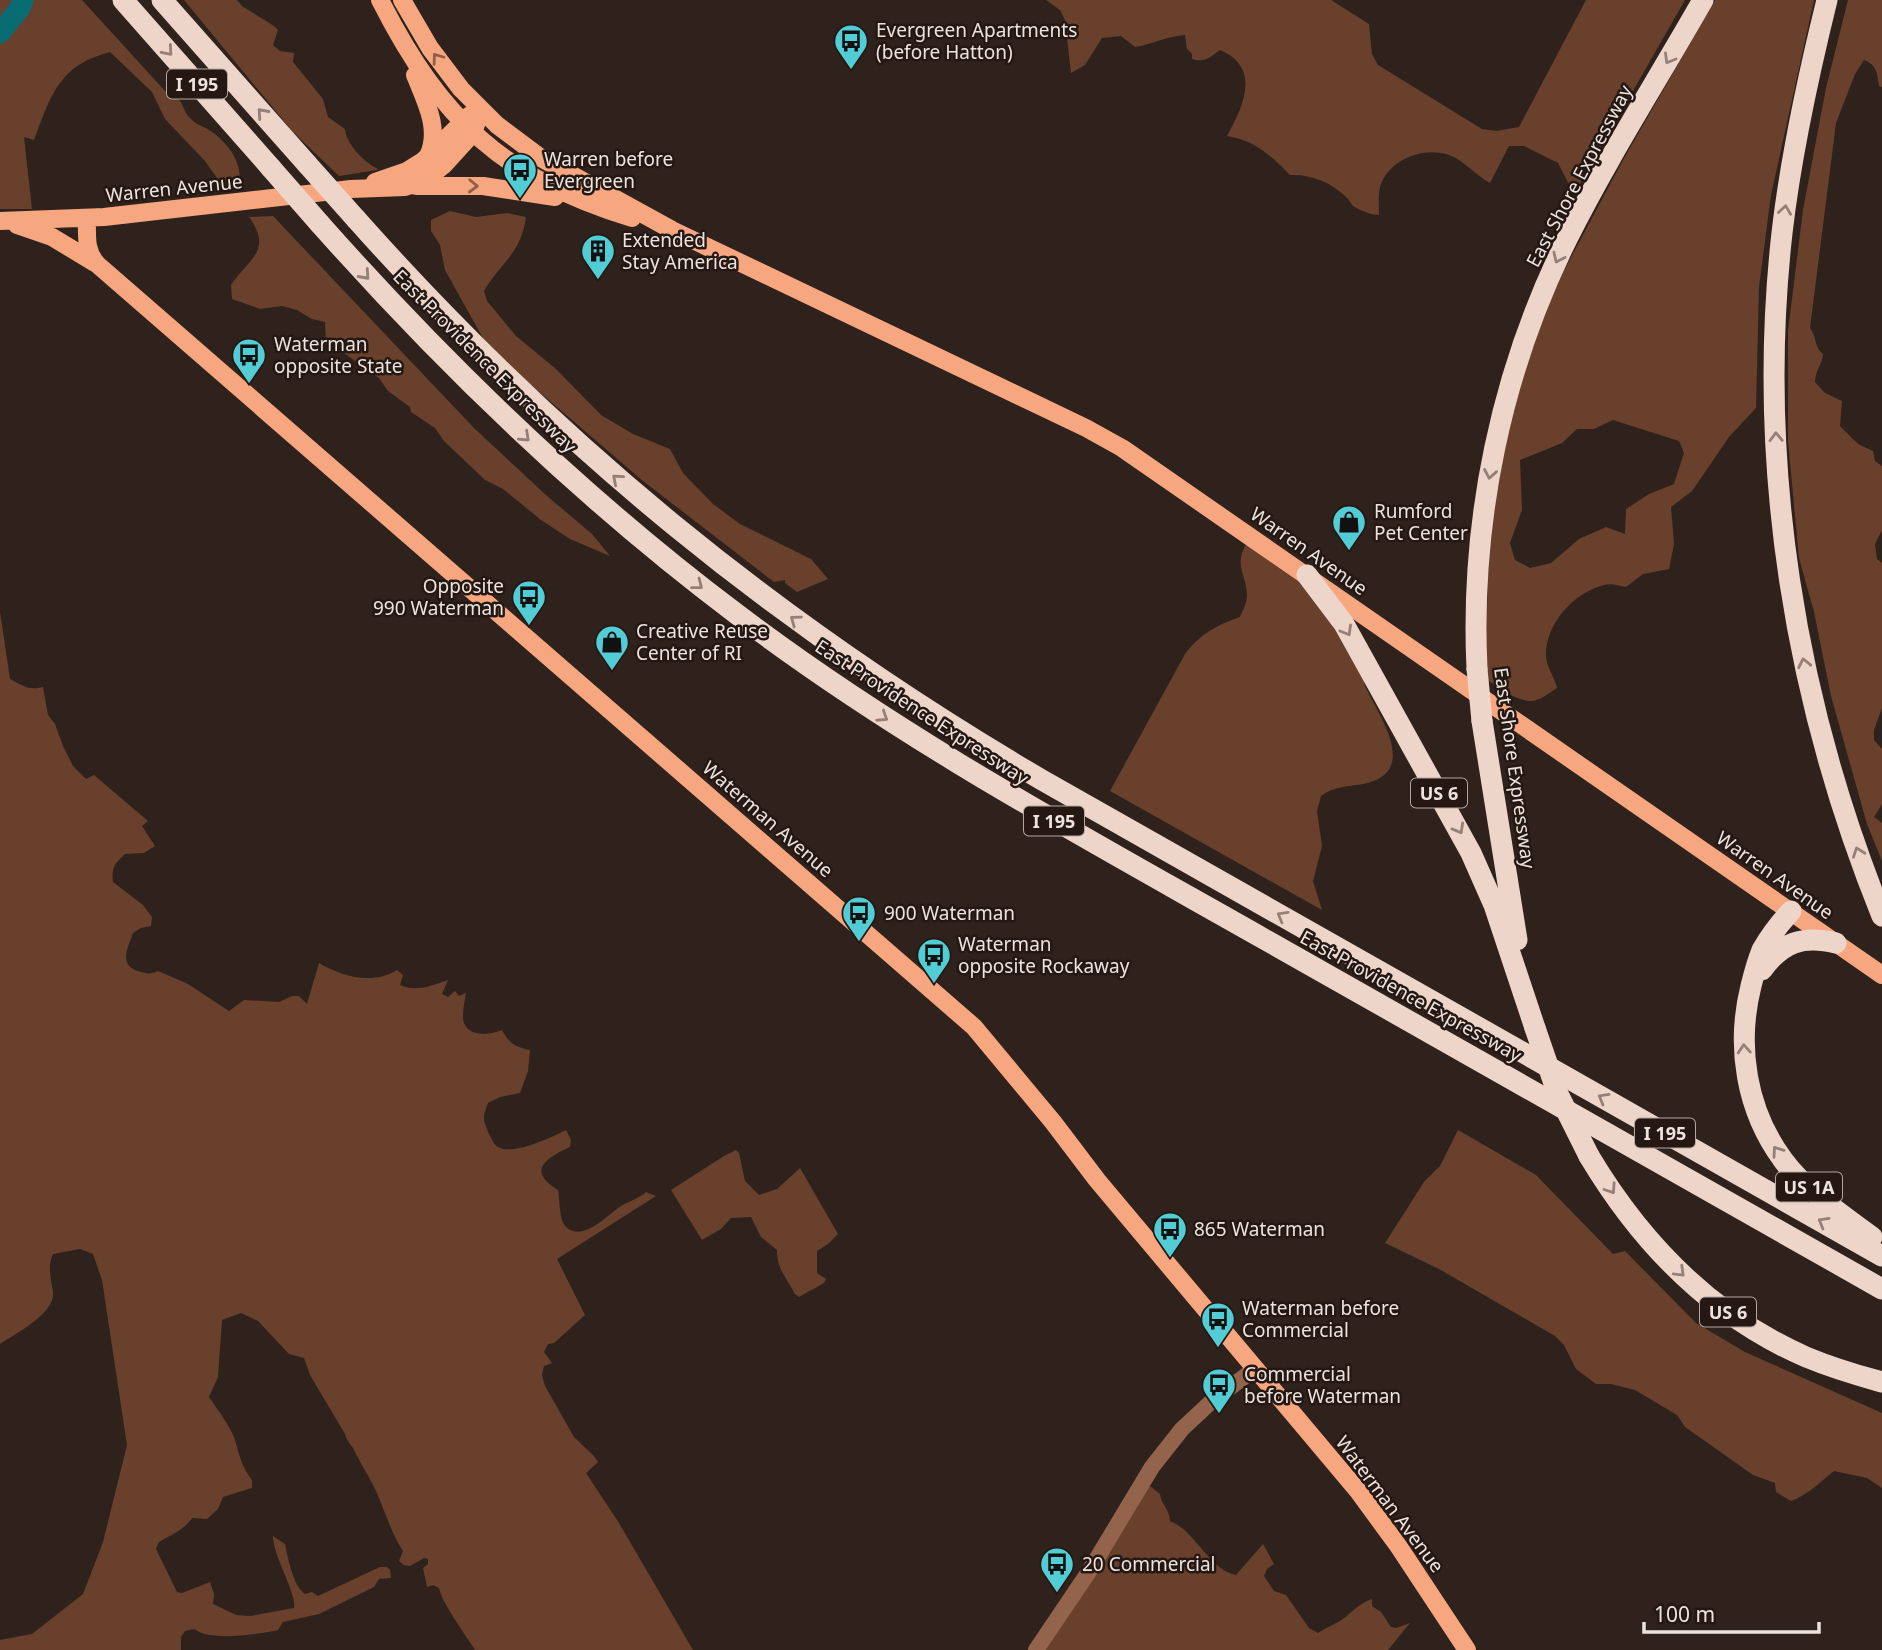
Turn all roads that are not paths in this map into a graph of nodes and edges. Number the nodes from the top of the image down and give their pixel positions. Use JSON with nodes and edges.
{"nodes":[{"id":1,"x":123,"y":0,"type":"edge"},
{"id":2,"x":162,"y":0,"type":"edge"},
{"id":3,"x":380,"y":0,"type":"edge"},
{"id":4,"x":402,"y":0,"type":"edge"},
{"id":5,"x":1703,"y":0,"type":"edge"},
{"id":6,"x":1827,"y":0,"type":"edge"},
{"id":7,"x":403,"y":43,"type":"junction"},
{"id":8,"x":481,"y":110,"type":"junction"},
{"id":9,"x":467,"y":127,"type":"junction"},
{"id":10,"x":427,"y":157,"type":"junction"},
{"id":11,"x":405,"y":187,"type":"junction"},
{"id":12,"x":351,"y":189,"type":"junction"},
{"id":13,"x":617,"y":213,"type":"junction"},
{"id":14,"x":87,"y":219,"type":"junction"},
{"id":15,"x":2,"y":220,"type":"edge"},
{"id":16,"x":672,"y":230,"type":"junction"},
{"id":17,"x":95,"y":262,"type":"junction"},
{"id":18,"x":1307,"y":575,"type":"junction"},
{"id":19,"x":1791,"y":911,"type":"junction"},
{"id":20,"x":1882,"y":916,"type":"edge"},
{"id":21,"x":1836,"y":943,"type":"junction"},
{"id":22,"x":1882,"y":975,"type":"edge"},
{"id":23,"x":1751,"y":986,"type":"junction"},
{"id":24,"x":1535,"y":1028,"type":"junction"},
{"id":25,"x":1882,"y":1245,"type":"edge"},
{"id":26,"x":1882,"y":1256,"type":"edge"},
{"id":27,"x":1882,"y":1289,"type":"edge"},
{"id":28,"x":1256,"y":1368,"type":"junction"},
{"id":29,"x":1882,"y":1382,"type":"edge"},
{"id":30,"x":1036,"y":1650,"type":"edge"},
{"id":31,"x":1466,"y":1650,"type":"edge"}],
"edges":[{"from":1,"to":27,"type":"highway","name":"East Providence Expressway","number":"I 195","one_way":true,"bridge":true},
{"from":26,"to":2,"type":"highway","name":"East Providence Expressway","number":"I 195","one_way":true,"bridge":true},
{"from":3,"to":7,"type":"main road","number":"US 6"},
{"from":8,"to":4,"type":"main road","number":"US 6","one_way":true},
{"from":5,"to":24,"type":"highway","name":"East Shore Expressway","one_way":true,"bridge":true},
{"from":20,"to":6,"type":"highway","one_way":true},
{"from":7,"to":9,"type":"main road","number":"US 6"},
{"from":7,"to":10,"type":"main road"},
{"from":8,"to":9,"type":"main road","name":"Warren Avenue"},
{"from":8,"to":16,"type":"main road","name":"Warren Avenue","number":"US 6"},
{"from":9,"to":10,"type":"main road","name":"Warren Avenue"},
{"from":9,"to":11,"type":"main road","name":"Warren Avenue"},
{"from":9,"to":13,"type":"main road","name":"Warren Avenue","number":"US 6"},
{"from":10,"to":12,"type":"main road","name":"Warren Avenue"},
{"from":11,"to":12,"type":"main road","name":"Warren Avenue"},
{"from":11,"to":13,"type":"main road","one_way":true},
{"from":12,"to":14,"type":"main road","name":"Warren Avenue"},
{"from":13,"to":16,"type":"main road","name":"Warren Avenue","number":"US 6"},
{"from":14,"to":15,"type":"main road","name":"Warren Avenue"},
{"from":14,"to":17,"type":"main road"},
{"from":15,"to":17,"type":"main road","name":"Waterman Avenue"},
{"from":16,"to":18,"type":"main road","name":"Warren Avenue","number":"US 6"},
{"from":17,"to":28,"type":"main road","name":"Waterman Avenue"},
{"from":18,"to":19,"type":"main road","name":"Warren Avenue","number":"US 6"},
{"from":18,"to":24,"type":"highway","number":"US 6","one_way":true},
{"from":19,"to":21,"type":"main road","name":"Warren Avenue"},
{"from":19,"to":23,"type":"highway"},
{"from":21,"to":22,"type":"main road","name":"Warren Avenue"},
{"from":21,"to":23,"type":"highway","number":"US 1A"},
{"from":25,"to":23,"type":"highway","number":"US 1A","one_way":true},
{"from":24,"to":29,"type":"highway","name":"East Shore Expressway","number":"US 6","one_way":true,"bridge":true},
{"from":28,"to":30,"type":"street"},
{"from":28,"to":31,"type":"main road","name":"Waterman Avenue"}]}
